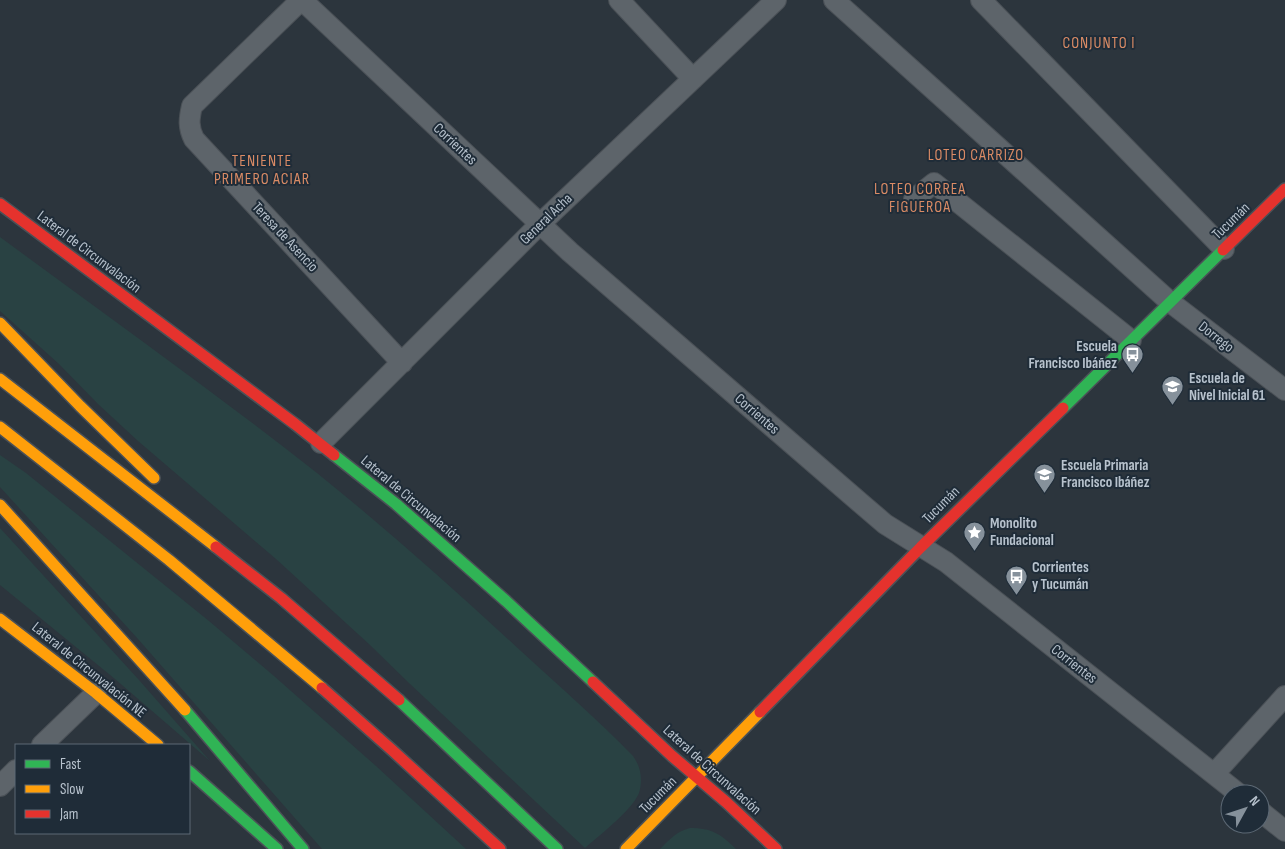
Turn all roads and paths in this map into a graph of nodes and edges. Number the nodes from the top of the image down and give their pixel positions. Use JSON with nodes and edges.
{"nodes":[{"id":1,"x":619,"y":0,"type":"edge"},
{"id":2,"x":776,"y":0,"type":"edge"},
{"id":3,"x":834,"y":0,"type":"edge"},
{"id":4,"x":981,"y":0,"type":"edge"},
{"id":5,"x":304,"y":1,"type":"edge"},
{"id":6,"x":693,"y":79,"type":"junction"},
{"id":7,"x":1285,"y":189,"type":"edge"},
{"id":8,"x":914,"y":198,"type":"dead end"},
{"id":9,"x":0,"y":204,"type":"edge"},
{"id":10,"x":540,"y":224,"type":"junction"},
{"id":11,"x":1224,"y":249,"type":"junction"},
{"id":12,"x":1170,"y":302,"type":"junction"},
{"id":13,"x":0,"y":323,"type":"edge"},
{"id":14,"x":1131,"y":340,"type":"junction"},
{"id":15,"x":402,"y":362,"type":"junction"},
{"id":16,"x":0,"y":379,"type":"edge"},
{"id":17,"x":1285,"y":390,"type":"edge"},
{"id":18,"x":0,"y":428,"type":"edge"},
{"id":19,"x":321,"y":443,"type":"junction"},
{"id":20,"x":160,"y":484,"type":"dead end"},
{"id":21,"x":0,"y":505,"type":"edge"},
{"id":22,"x":195,"y":517,"type":"dead end"},
{"id":23,"x":921,"y":546,"type":"junction"},
{"id":24,"x":281,"y":598,"type":"junction"},
{"id":25,"x":0,"y":618,"type":"edge"},
{"id":26,"x":96,"y":694,"type":"junction"},
{"id":27,"x":1285,"y":696,"type":"edge"},
{"id":28,"x":43,"y":744,"type":"edge"},
{"id":29,"x":157,"y":744,"type":"edge"},
{"id":30,"x":15,"y":771,"type":"edge"},
{"id":31,"x":190,"y":772,"type":"edge"},
{"id":32,"x":1214,"y":774,"type":"junction"},
{"id":33,"x":697,"y":776,"type":"junction"},
{"id":34,"x":1226,"y":784,"type":"edge"},
{"id":35,"x":0,"y":786,"type":"edge"},
{"id":36,"x":1270,"y":819,"type":"edge"},
{"id":37,"x":1285,"y":831,"type":"edge"},
{"id":38,"x":277,"y":849,"type":"edge"},
{"id":39,"x":304,"y":849,"type":"edge"},
{"id":40,"x":500,"y":849,"type":"edge"},
{"id":41,"x":557,"y":849,"type":"edge"},
{"id":42,"x":626,"y":849,"type":"edge"},
{"id":43,"x":776,"y":849,"type":"edge"}],
"edges":[{"from":1,"to":6,"type":"street"},
{"from":2,"to":6,"type":"street","name":"General Acha"},
{"from":3,"to":12,"type":"street","name":"Dorrego"},
{"from":4,"to":11,"type":"street"},
{"from":5,"to":10,"type":"street","name":"Corrientes"},
{"from":5,"to":15,"type":"street","name":"Teresa de Asencio"},
{"from":6,"to":10,"type":"street","name":"General Acha"},
{"from":7,"to":11,"type":"main road","name":"Tucumán"},
{"from":8,"to":14,"type":"street"},
{"from":9,"to":19,"type":"main road","name":"Lateral de Circunvalación"},
{"from":10,"to":15,"type":"street","name":"General Acha"},
{"from":10,"to":23,"type":"street","name":"Corrientes"},
{"from":11,"to":12,"type":"main road","name":"Tucumán"},
{"from":12,"to":14,"type":"main road","name":"Tucumán"},
{"from":12,"to":17,"type":"street","name":"Dorrego"},
{"from":13,"to":20,"type":"main road"},
{"from":14,"to":23,"type":"main road","name":"Tucumán"},
{"from":15,"to":19,"type":"street","name":"General Acha"},
{"from":16,"to":24,"type":"main road"},
{"from":18,"to":40,"type":"main road"},
{"from":19,"to":33,"type":"main road","name":"Lateral de Circunvalación"},
{"from":21,"to":39,"type":"main road"},
{"from":22,"to":24,"type":"main road"},
{"from":23,"to":32,"type":"street","name":"Corrientes"},
{"from":23,"to":33,"type":"main road","name":"Tucumán"},
{"from":24,"to":41,"type":"main road"},
{"from":25,"to":26,"type":"main road","name":"Lateral de Circunvalación NE"},
{"from":26,"to":28,"type":"street"},
{"from":26,"to":29,"type":"main road","name":"Lateral de Circunvalación NE"},
{"from":27,"to":32,"type":"street"},
{"from":30,"to":35,"type":"street"},
{"from":31,"to":38,"type":"main road"},
{"from":32,"to":34,"type":"street","name":"Corrientes"},
{"from":33,"to":42,"type":"main road","name":"Tucumán"},
{"from":33,"to":43,"type":"main road","name":"Lateral de Circunvalación"},
{"from":36,"to":37,"type":"street"}]}
